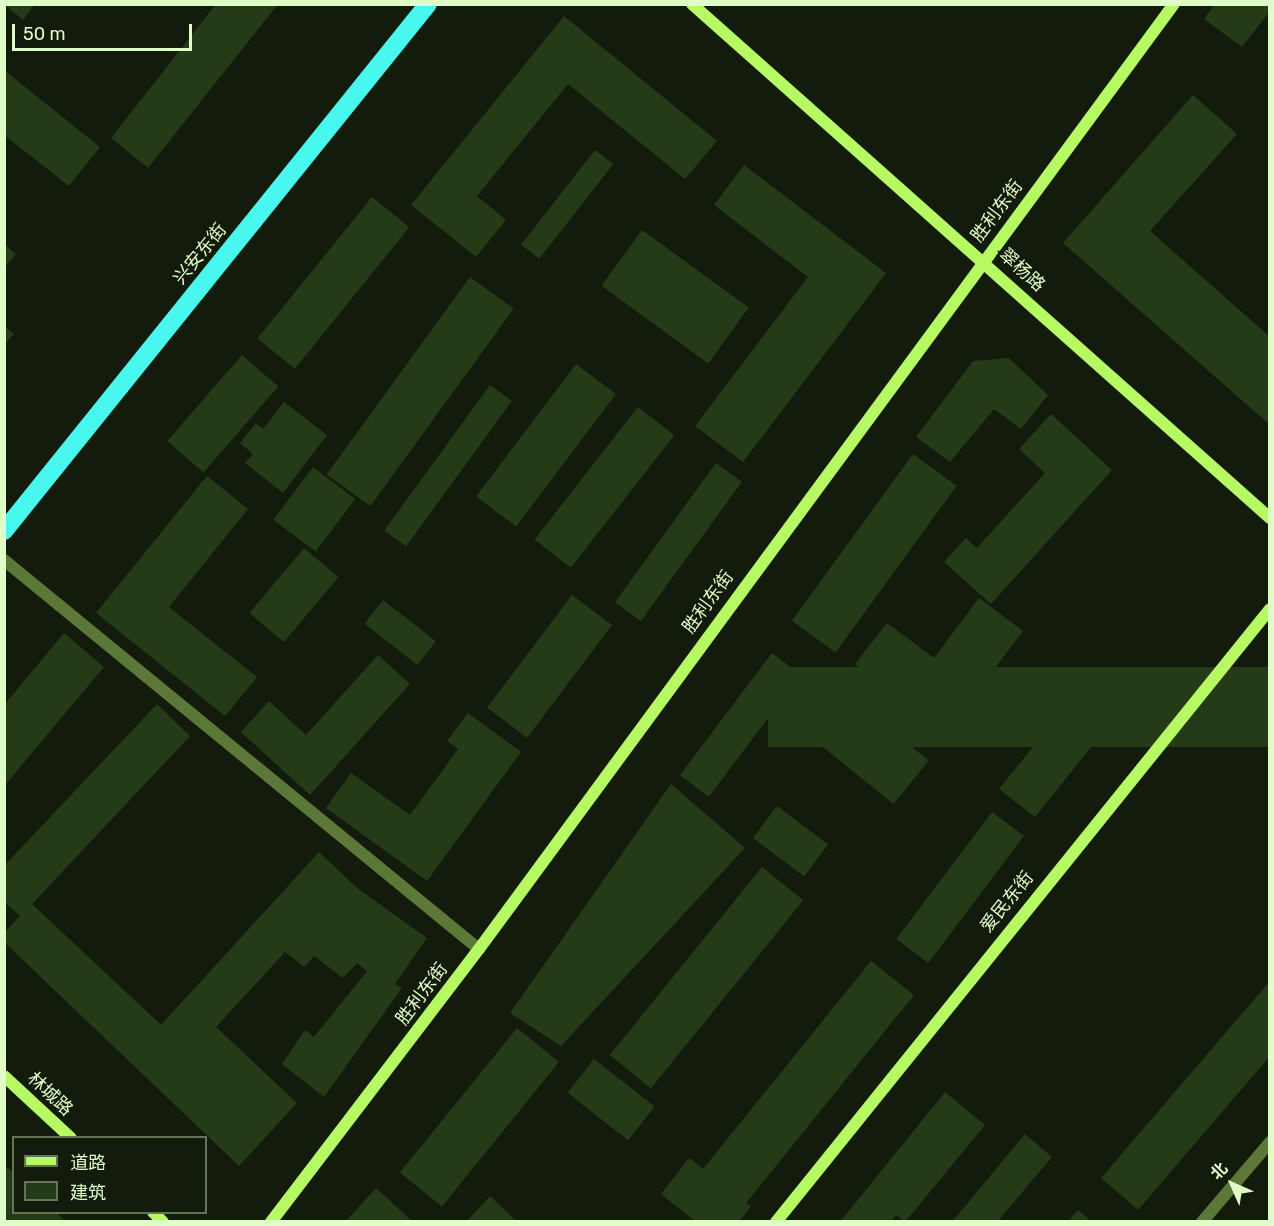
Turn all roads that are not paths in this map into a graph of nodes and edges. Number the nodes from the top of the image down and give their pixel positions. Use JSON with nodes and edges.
{"nodes":[{"id":1,"x":428,"y":4,"type":"edge"},
{"id":2,"x":692,"y":4,"type":"edge"},
{"id":3,"x":1174,"y":4,"type":"edge"},
{"id":4,"x":984,"y":260,"type":"junction"},
{"id":5,"x":1269,"y":518,"type":"edge"},
{"id":6,"x":4,"y":531,"type":"edge"},
{"id":7,"x":4,"y":560,"type":"edge"},
{"id":8,"x":1269,"y":609,"type":"edge"},
{"id":9,"x":478,"y":949,"type":"junction"},
{"id":10,"x":4,"y":1076,"type":"edge"},
{"id":11,"x":70,"y":1136,"type":"edge"},
{"id":12,"x":1269,"y":1143,"type":"edge"},
{"id":13,"x":271,"y":1221,"type":"edge"},
{"id":14,"x":776,"y":1221,"type":"edge"},
{"id":15,"x":1202,"y":1221,"type":"edge"}],
"edges":[{"from":1,"to":6,"type":"highway","name":"兴安东街"},
{"from":2,"to":4,"type":"street","name":"翠杨路"},
{"from":3,"to":4,"type":"street","name":"胜利东街"},
{"from":4,"to":5,"type":"street","name":"翠杨路"},
{"from":4,"to":9,"type":"street","name":"胜利东街"},
{"from":7,"to":9,"type":"street"},
{"from":8,"to":14,"type":"street","name":"爱民东街"},
{"from":9,"to":13,"type":"street","name":"胜利东街"},
{"from":10,"to":11,"type":"street","name":"林城路"},
{"from":12,"to":15,"type":"street"}]}
